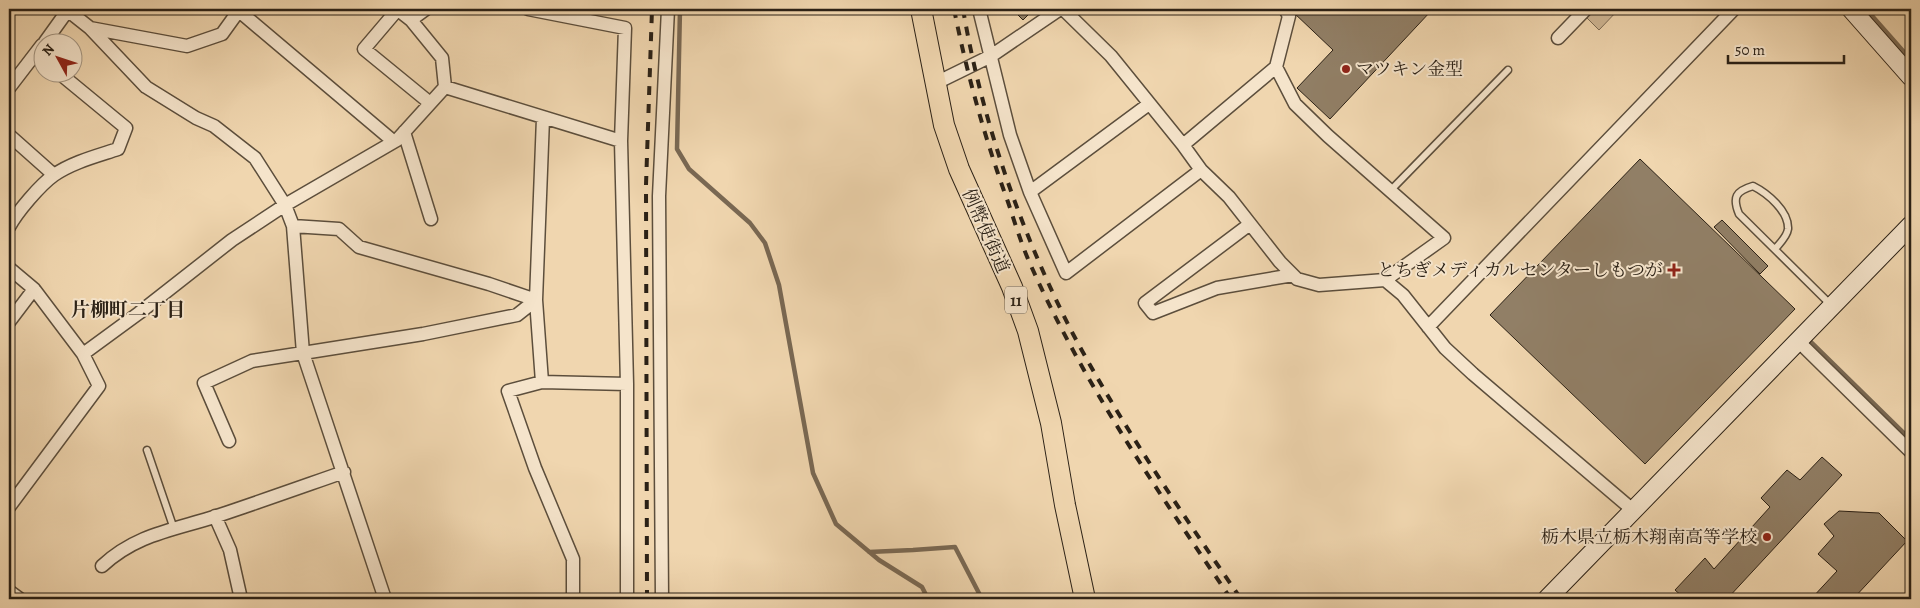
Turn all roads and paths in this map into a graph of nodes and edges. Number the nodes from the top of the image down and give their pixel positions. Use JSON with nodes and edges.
{"nodes":[{"id":1,"x":67,"y":9,"type":"edge"},
{"id":2,"x":398,"y":9,"type":"edge"},
{"id":3,"x":426,"y":9,"type":"edge"},
{"id":4,"x":528,"y":9,"type":"edge"},
{"id":5,"x":668,"y":9,"type":"edge"},
{"id":6,"x":921,"y":9,"type":"edge"},
{"id":7,"x":979,"y":9,"type":"edge"},
{"id":8,"x":1061,"y":9,"type":"edge"},
{"id":9,"x":1285,"y":9,"type":"edge"},
{"id":10,"x":1586,"y":9,"type":"edge"},
{"id":11,"x":1734,"y":9,"type":"edge"},
{"id":12,"x":1850,"y":9,"type":"edge"},
{"id":13,"x":240,"y":10,"type":"edge"},
{"id":14,"x":411,"y":20,"type":"junction"},
{"id":15,"x":90,"y":28,"type":"junction"},
{"id":16,"x":53,"y":32,"type":"edge"},
{"id":17,"x":1558,"y":38,"type":"dead end"},
{"id":18,"x":991,"y":56,"type":"junction"},
{"id":19,"x":32,"y":61,"type":"edge"},
{"id":20,"x":1276,"y":67,"type":"junction"},
{"id":21,"x":1508,"y":70,"type":"dead end"},
{"id":22,"x":1911,"y":77,"type":"edge"},
{"id":23,"x":70,"y":82,"type":"edge"},
{"id":24,"x":936,"y":83,"type":"junction"},
{"id":25,"x":445,"y":87,"type":"junction"},
{"id":26,"x":9,"y":88,"type":"edge"},
{"id":27,"x":430,"y":103,"type":"junction"},
{"id":28,"x":1149,"y":104,"type":"junction"},
{"id":29,"x":543,"y":118,"type":"junction"},
{"id":30,"x":404,"y":132,"type":"junction"},
{"id":31,"x":9,"y":135,"type":"edge"},
{"id":32,"x":621,"y":141,"type":"junction"},
{"id":33,"x":393,"y":142,"type":"junction"},
{"id":34,"x":1183,"y":144,"type":"junction"},
{"id":35,"x":1202,"y":170,"type":"junction"},
{"id":36,"x":54,"y":175,"type":"junction"},
{"id":37,"x":1030,"y":192,"type":"junction"},
{"id":38,"x":1390,"y":192,"type":"junction"},
{"id":39,"x":285,"y":205,"type":"junction"},
{"id":40,"x":432,"y":219,"type":"dead end"},
{"id":41,"x":1250,"y":224,"type":"junction"},
{"id":42,"x":1911,"y":224,"type":"edge"},
{"id":43,"x":293,"y":226,"type":"junction"},
{"id":44,"x":9,"y":227,"type":"edge"},
{"id":45,"x":1774,"y":249,"type":"junction"},
{"id":46,"x":9,"y":268,"type":"edge"},
{"id":47,"x":1293,"y":275,"type":"junction"},
{"id":48,"x":1385,"y":280,"type":"junction"},
{"id":49,"x":34,"y":289,"type":"junction"},
{"id":50,"x":536,"y":300,"type":"junction"},
{"id":51,"x":1832,"y":306,"type":"junction"},
{"id":52,"x":9,"y":322,"type":"edge"},
{"id":53,"x":1428,"y":326,"type":"junction"},
{"id":54,"x":1798,"y":341,"type":"junction"},
{"id":55,"x":303,"y":353,"type":"junction"},
{"id":56,"x":83,"y":354,"type":"junction"},
{"id":57,"x":542,"y":382,"type":"junction"},
{"id":58,"x":627,"y":384,"type":"junction"},
{"id":59,"x":228,"y":441,"type":"dead end"},
{"id":60,"x":147,"y":450,"type":"dead end"},
{"id":61,"x":1911,"y":452,"type":"edge"},
{"id":62,"x":344,"y":472,"type":"junction"},
{"id":63,"x":9,"y":507,"type":"edge"},
{"id":64,"x":1634,"y":511,"type":"junction"},
{"id":65,"x":215,"y":516,"type":"junction"},
{"id":66,"x":174,"y":529,"type":"junction"},
{"id":67,"x":102,"y":566,"type":"dead end"},
{"id":68,"x":9,"y":591,"type":"edge"},
{"id":69,"x":20,"y":599,"type":"edge"},
{"id":70,"x":241,"y":599,"type":"edge"},
{"id":71,"x":385,"y":599,"type":"edge"},
{"id":72,"x":573,"y":599,"type":"edge"},
{"id":73,"x":627,"y":599,"type":"edge"},
{"id":74,"x":662,"y":599,"type":"edge"},
{"id":75,"x":1085,"y":599,"type":"edge"},
{"id":76,"x":1547,"y":599,"type":"edge"}],
"edges":[{"from":1,"to":15,"type":"street"},
{"from":1,"to":16,"type":"street"},
{"from":2,"to":14,"type":"street"},
{"from":2,"to":27,"type":"street"},
{"from":3,"to":14,"type":"street"},
{"from":4,"to":32,"type":"street"},
{"from":5,"to":74,"type":"street"},
{"from":6,"to":24,"type":"main road","name":"例幣使街道","number":"11"},
{"from":7,"to":18,"type":"street"},
{"from":8,"to":18,"type":"street"},
{"from":8,"to":28,"type":"street"},
{"from":9,"to":20,"type":"street"},
{"from":10,"to":17,"type":"street"},
{"from":11,"to":53,"type":"street"},
{"from":12,"to":22,"type":"street"},
{"from":13,"to":15,"type":"street"},
{"from":13,"to":33,"type":"street"},
{"from":14,"to":25,"type":"street"},
{"from":15,"to":39,"type":"street"},
{"from":18,"to":24,"type":"street"},
{"from":18,"to":37,"type":"street"},
{"from":19,"to":26,"type":"street"},
{"from":20,"to":34,"type":"street"},
{"from":20,"to":38,"type":"street"},
{"from":21,"to":38,"type":"lane"},
{"from":23,"to":36,"type":"street"},
{"from":24,"to":75,"type":"main road","name":"例幣使街道","number":"11"},
{"from":25,"to":27,"type":"street"},
{"from":25,"to":29,"type":"street"},
{"from":27,"to":30,"type":"street"},
{"from":28,"to":34,"type":"street"},
{"from":28,"to":37,"type":"street"},
{"from":29,"to":32,"type":"street"},
{"from":29,"to":50,"type":"street"},
{"from":30,"to":33,"type":"street"},
{"from":30,"to":40,"type":"street"},
{"from":31,"to":36,"type":"street"},
{"from":32,"to":58,"type":"street"},
{"from":33,"to":39,"type":"street"},
{"from":34,"to":35,"type":"street"},
{"from":35,"to":37,"type":"street"},
{"from":35,"to":41,"type":"street"},
{"from":36,"to":44,"type":"street"},
{"from":38,"to":48,"type":"street"},
{"from":39,"to":43,"type":"street"},
{"from":39,"to":56,"type":"street"},
{"from":41,"to":47,"type":"street"},
{"from":41,"to":47,"type":"street"},
{"from":42,"to":51,"type":"street"},
{"from":43,"to":50,"type":"street"},
{"from":43,"to":55,"type":"street"},
{"from":45,"to":45,"type":"lane"},
{"from":45,"to":51,"type":"lane"},
{"from":46,"to":49,"type":"street"},
{"from":47,"to":48,"type":"street"},
{"from":48,"to":53,"type":"street"},
{"from":49,"to":52,"type":"street"},
{"from":49,"to":56,"type":"street"},
{"from":50,"to":55,"type":"street"},
{"from":50,"to":57,"type":"street"},
{"from":51,"to":54,"type":"street"},
{"from":53,"to":64,"type":"street"},
{"from":54,"to":61,"type":"street"},
{"from":54,"to":64,"type":"street"},
{"from":55,"to":59,"type":"street"},
{"from":55,"to":62,"type":"street"},
{"from":56,"to":63,"type":"street"},
{"from":57,"to":58,"type":"street"},
{"from":57,"to":72,"type":"street"},
{"from":58,"to":73,"type":"street"},
{"from":60,"to":66,"type":"lane"},
{"from":62,"to":65,"type":"street"},
{"from":62,"to":71,"type":"street"},
{"from":64,"to":76,"type":"street"},
{"from":65,"to":66,"type":"street"},
{"from":65,"to":70,"type":"street"},
{"from":66,"to":67,"type":"street"},
{"from":68,"to":69,"type":"street"}]}
